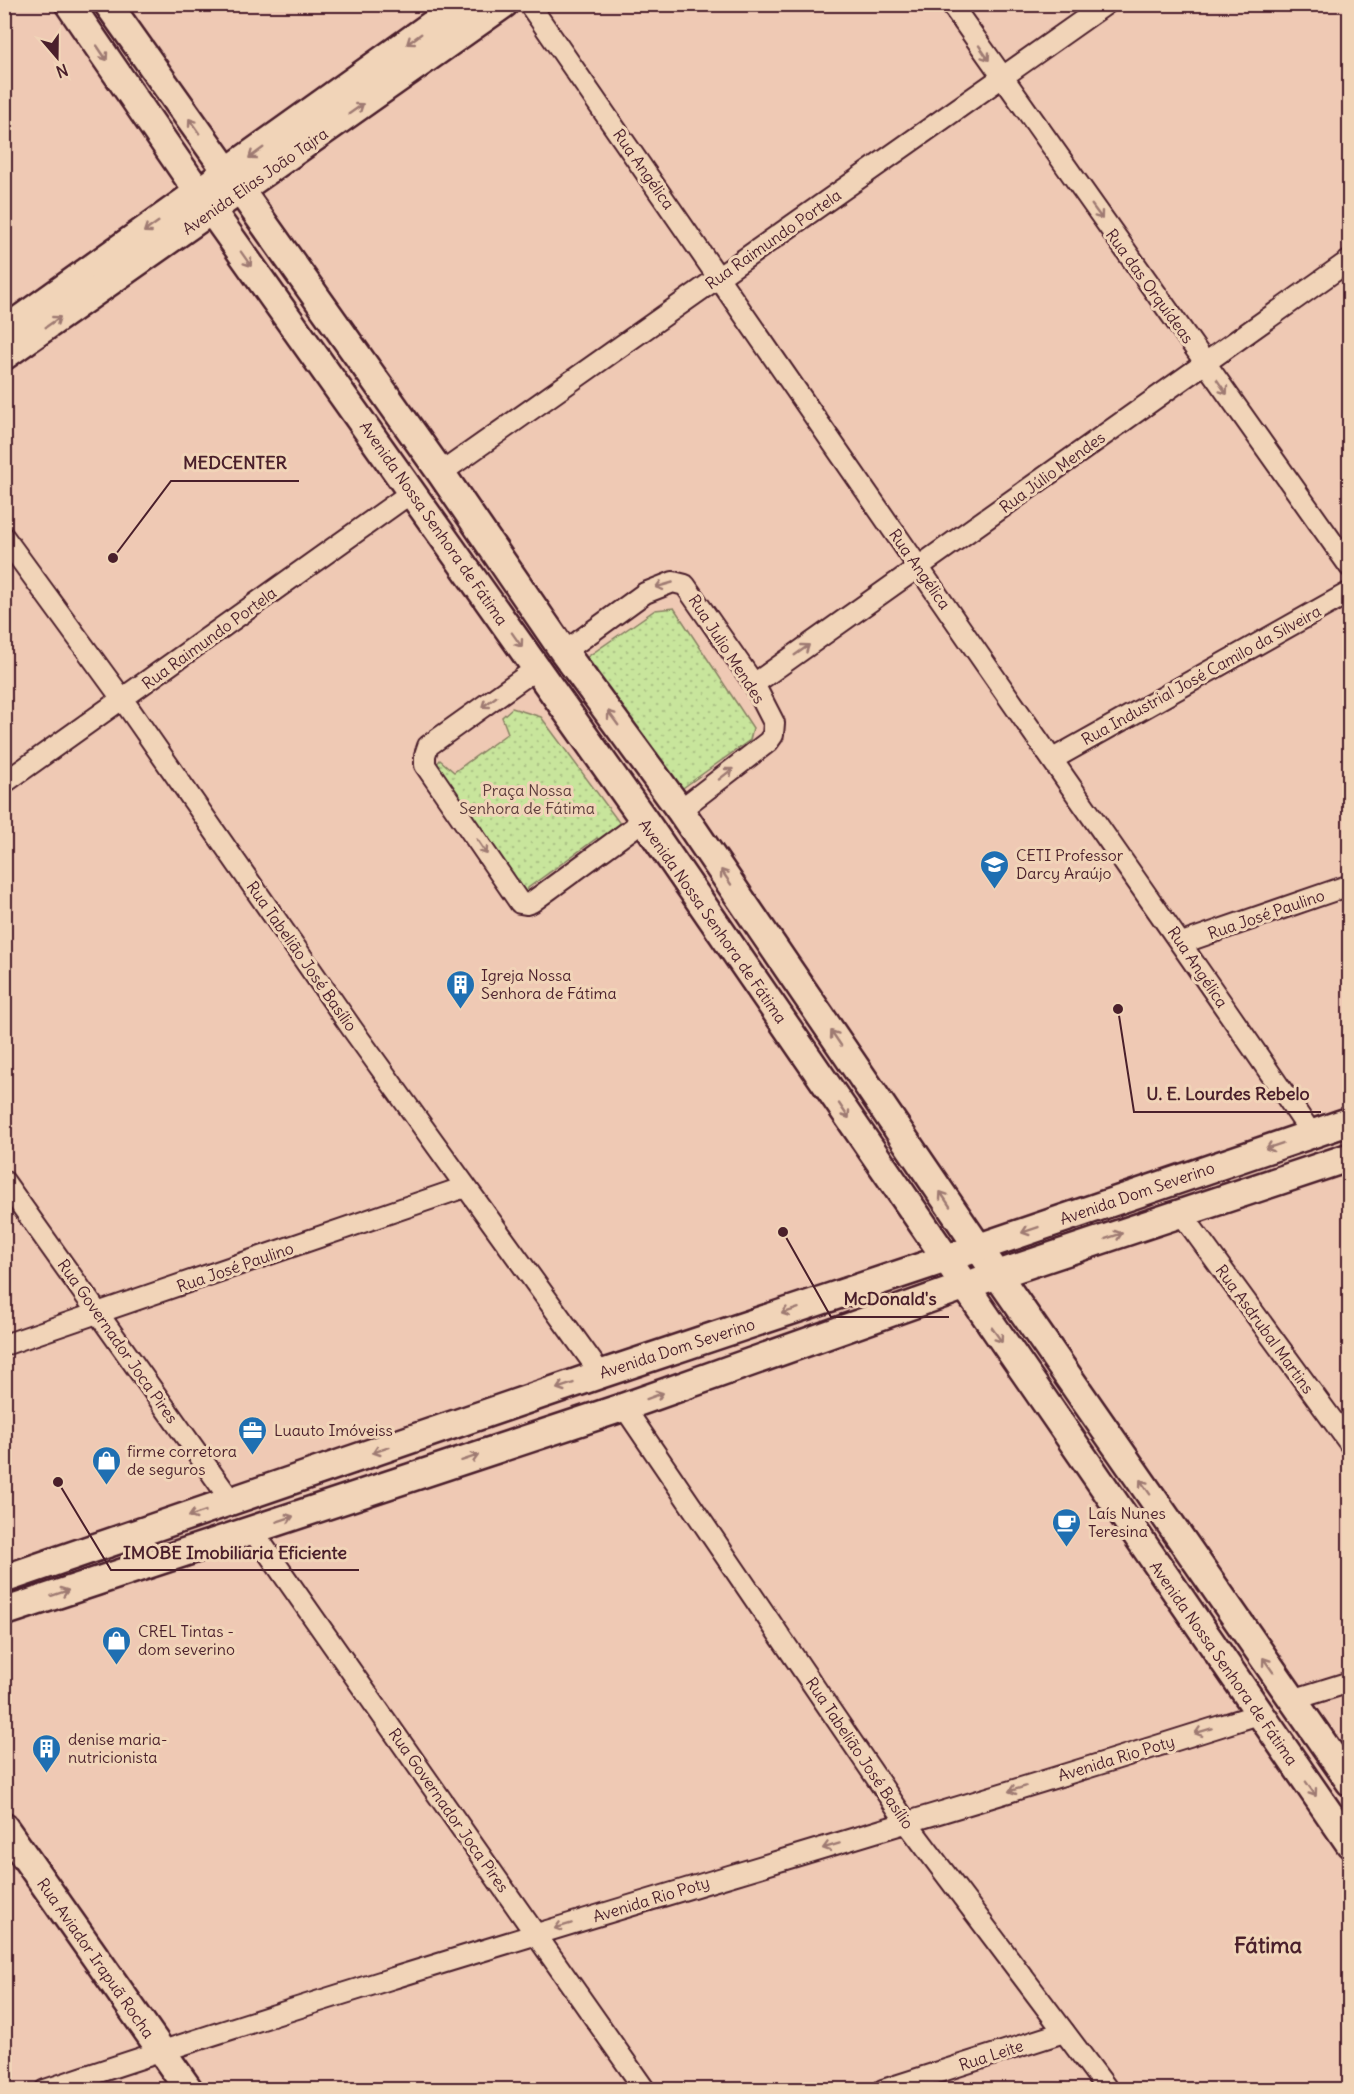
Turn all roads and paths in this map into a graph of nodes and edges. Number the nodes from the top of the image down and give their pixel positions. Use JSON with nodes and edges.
{"nodes":[{"id":1,"x":69,"y":4,"type":"edge"},
{"id":2,"x":108,"y":4,"type":"edge"},
{"id":3,"x":461,"y":4,"type":"edge"},
{"id":4,"x":504,"y":4,"type":"edge"},
{"id":5,"x":529,"y":4,"type":"edge"},
{"id":6,"x":951,"y":4,"type":"edge"},
{"id":7,"x":1106,"y":4,"type":"edge"},
{"id":8,"x":1001,"y":78,"type":"junction"},
{"id":9,"x":233,"y":182,"type":"junction"},
{"id":10,"x":206,"y":202,"type":"junction"},
{"id":11,"x":1350,"y":260,"type":"edge"},
{"id":12,"x":719,"y":277,"type":"junction"},
{"id":13,"x":4,"y":331,"type":"edge"},
{"id":14,"x":4,"y":356,"type":"edge"},
{"id":15,"x":1205,"y":362,"type":"junction"},
{"id":16,"x":441,"y":473,"type":"junction"},
{"id":17,"x":412,"y":492,"type":"junction"},
{"id":18,"x":4,"y":537,"type":"edge"},
{"id":19,"x":1350,"y":567,"type":"edge"},
{"id":20,"x":918,"y":568,"type":"junction"},
{"id":21,"x":1350,"y":592,"type":"edge"},
{"id":22,"x":564,"y":652,"type":"junction"},
{"id":23,"x":537,"y":668,"type":"junction"},
{"id":24,"x":754,"y":684,"type":"junction"},
{"id":25,"x":123,"y":700,"type":"junction"},
{"id":26,"x":1053,"y":759,"type":"junction"},
{"id":27,"x":4,"y":783,"type":"edge"},
{"id":28,"x":680,"y":810,"type":"junction"},
{"id":29,"x":644,"y":820,"type":"junction"},
{"id":30,"x":1350,"y":885,"type":"edge"},
{"id":31,"x":1182,"y":943,"type":"junction"},
{"id":32,"x":1350,"y":1121,"type":"edge"},
{"id":33,"x":1311,"y":1133,"type":"junction"},
{"id":34,"x":1347,"y":1164,"type":"edge"},
{"id":35,"x":4,"y":1181,"type":"edge"},
{"id":36,"x":465,"y":1187,"type":"junction"},
{"id":37,"x":1181,"y":1213,"type":"junction"},
{"id":38,"x":978,"y":1247,"type":"junction"},
{"id":39,"x":945,"y":1259,"type":"junction"},
{"id":40,"x":999,"y":1274,"type":"junction"},
{"id":41,"x":964,"y":1287,"type":"junction"},
{"id":42,"x":99,"y":1313,"type":"junction"},
{"id":43,"x":4,"y":1346,"type":"edge"},
{"id":44,"x":601,"y":1374,"type":"junction"},
{"id":45,"x":624,"y":1407,"type":"junction"},
{"id":46,"x":1350,"y":1444,"type":"edge"},
{"id":47,"x":232,"y":1502,"type":"junction"},
{"id":48,"x":252,"y":1530,"type":"junction"},
{"id":49,"x":4,"y":1579,"type":"edge"},
{"id":50,"x":4,"y":1612,"type":"edge"},
{"id":51,"x":1350,"y":1682,"type":"edge"},
{"id":52,"x":1292,"y":1701,"type":"junction"},
{"id":53,"x":1259,"y":1714,"type":"junction"},
{"id":54,"x":1350,"y":1782,"type":"edge"},
{"id":55,"x":907,"y":1823,"type":"junction"},
{"id":56,"x":4,"y":1827,"type":"edge"},
{"id":57,"x":1350,"y":1844,"type":"edge"},
{"id":58,"x":536,"y":1934,"type":"junction"},
{"id":59,"x":1064,"y":2032,"type":"junction"},
{"id":60,"x":161,"y":2051,"type":"junction"},
{"id":61,"x":45,"y":2090,"type":"edge"},
{"id":62,"x":189,"y":2090,"type":"edge"},
{"id":63,"x":645,"y":2090,"type":"edge"},
{"id":64,"x":883,"y":2090,"type":"edge"},
{"id":65,"x":1108,"y":2090,"type":"edge"}],
"edges":[{"from":1,"to":10,"type":"main road","name":"Avenida Nossa Senhora de Fátima","one_way":true},
{"from":9,"to":2,"type":"main road","name":"Avenida Nossa Senhora de Fátima","one_way":true},
{"from":3,"to":9,"type":"main road","name":"Avenida Elias João Tajra","one_way":true},
{"from":9,"to":4,"type":"main road","name":"Avenida Elias João Tajra","one_way":true},
{"from":5,"to":12,"type":"street","name":"Rua Angélica"},
{"from":6,"to":8,"type":"street","name":"Rua das Orquídeas","one_way":true},
{"from":7,"to":8,"type":"street","name":"Rua Raimundo Portela"},
{"from":8,"to":12,"type":"street","name":"Rua Raimundo Portela"},
{"from":8,"to":15,"type":"street","name":"Rua das Orquídeas","one_way":true},
{"from":9,"to":10,"type":"main road","name":"Avenida Elias João Tajra"},
{"from":9,"to":16,"type":"main road","name":"Avenida Nossa Senhora de Fátima"},
{"from":10,"to":13,"type":"main road","name":"Avenida Elias João Tajra","one_way":true},
{"from":14,"to":10,"type":"main road","name":"Avenida Elias João Tajra","one_way":true},
{"from":10,"to":17,"type":"main road","name":"Avenida Nossa Senhora de Fátima","one_way":true},
{"from":11,"to":15,"type":"street","name":"Rua Júlio Mendes"},
{"from":12,"to":16,"type":"street","name":"Rua Raimundo Portela"},
{"from":12,"to":20,"type":"street","name":"Rua Angélica"},
{"from":15,"to":19,"type":"street","name":"Rua das Orquídeas","one_way":true},
{"from":15,"to":20,"type":"street","name":"Rua Júlio Mendes"},
{"from":16,"to":22,"type":"main road","name":"Avenida Nossa Senhora de Fátima"},
{"from":17,"to":23,"type":"main road","name":"Avenida Nossa Senhora de Fátima","one_way":true},
{"from":17,"to":25,"type":"street","name":"Rua Raimundo Portela"},
{"from":18,"to":25,"type":"street","name":"Rua Tabelião José Basílio"},
{"from":24,"to":20,"type":"street","name":"Rua Júlio Mendes","one_way":true},
{"from":20,"to":26,"type":"street","name":"Rua Angélica"},
{"from":21,"to":26,"type":"street","name":"Rua Industrial José Camilo da Silveira"},
{"from":24,"to":22,"type":"street","name":"Rua Julio Mendes","one_way":true},
{"from":28,"to":22,"type":"main road","name":"Avenida Nossa Senhora de Fátima","one_way":true},
{"from":23,"to":29,"type":"main road","name":"Avenida Nossa Senhora de Fátima"},
{"from":23,"to":29,"type":"street","one_way":true},
{"from":28,"to":24,"type":"street","name":"Rua Julio Mendes","one_way":true},
{"from":25,"to":27,"type":"street","name":"Rua Raimundo Portela"},
{"from":25,"to":36,"type":"street","name":"Rua Tabelião José Basílio"},
{"from":26,"to":31,"type":"street","name":"Rua Angélica"},
{"from":38,"to":28,"type":"main road","name":"Avenida Nossa Senhora de Fátima","one_way":true},
{"from":29,"to":39,"type":"main road","name":"Avenida Nossa Senhora de Fátima","one_way":true},
{"from":30,"to":31,"type":"street","name":"Rua José Paulino"},
{"from":31,"to":33,"type":"street","name":"Rua Angélica"},
{"from":32,"to":33,"type":"main road","name":"Avenida Dom Severino"},
{"from":33,"to":38,"type":"main road","name":"Avenida Dom Severino","one_way":true},
{"from":34,"to":37,"type":"main road","name":"Avenida Dom Severino"},
{"from":35,"to":42,"type":"street","name":"Rua Governador Joca Pires"},
{"from":36,"to":42,"type":"street","name":"Rua José Paulino"},
{"from":36,"to":44,"type":"street","name":"Rua Tabelião José Basílio"},
{"from":40,"to":37,"type":"main road","name":"Avenida Dom Severino","one_way":true},
{"from":37,"to":46,"type":"street","name":"Rua Asdrubal Martins"},
{"from":38,"to":39,"type":"main road","name":"Avenida Dom Severino"},
{"from":38,"to":40,"type":"main road","name":"Avenida Nossa Senhora de Fátima"},
{"from":39,"to":41,"type":"main road","name":"Avenida Nossa Senhora de Fátima"},
{"from":39,"to":44,"type":"main road","name":"Avenida Dom Severino","one_way":true},
{"from":40,"to":41,"type":"main road","name":"Avenida Dom Severino"},
{"from":52,"to":40,"type":"main road","name":"Avenida Nossa Senhora de Fátima","one_way":true},
{"from":45,"to":41,"type":"main road","name":"Avenida Dom Severino","one_way":true},
{"from":41,"to":53,"type":"main road","name":"Avenida Nossa Senhora de Fátima","one_way":true},
{"from":42,"to":43,"type":"street","name":"Rua José Paulino"},
{"from":42,"to":47,"type":"street","name":"Rua Governador Joca Pires"},
{"from":44,"to":47,"type":"main road","name":"Avenida Dom Severino","one_way":true},
{"from":48,"to":45,"type":"main road","name":"Avenida Dom Severino","one_way":true},
{"from":45,"to":55,"type":"street","name":"Rua Tabelião José Basílio"},
{"from":47,"to":49,"type":"main road","name":"Avenida Dom Severino","one_way":true},
{"from":50,"to":48,"type":"main road","name":"Avenida Dom Severino","one_way":true},
{"from":48,"to":58,"type":"street","name":"Rua Governador Joca Pires"},
{"from":51,"to":52,"type":"street"},
{"from":52,"to":54,"type":"main road","name":"Avenida Nossa Senhora de Fátima"},
{"from":53,"to":55,"type":"street","name":"Avenida Rio Poty","one_way":true},
{"from":53,"to":57,"type":"main road","name":"Avenida Nossa Senhora de Fátima","one_way":true},
{"from":55,"to":58,"type":"street","name":"Avenida Rio Poty","one_way":true},
{"from":55,"to":59,"type":"street","name":"Rua Tabelião José Basílio"},
{"from":56,"to":60,"type":"main road","name":"Rua Aviador Irapuã Rocha"},
{"from":58,"to":60,"type":"street","name":"Avenida Rio Poty"},
{"from":58,"to":63,"type":"street","name":"Rua Governador Joca Pires"},
{"from":59,"to":64,"type":"street","name":"Rua Leite"},
{"from":59,"to":65,"type":"street","name":"Rua Tabelião José Basílio"},
{"from":60,"to":61,"type":"street","name":"Avenida Rio Poty"},
{"from":60,"to":62,"type":"main road","name":"Rua Aviador Irapuã Rocha"}]}
